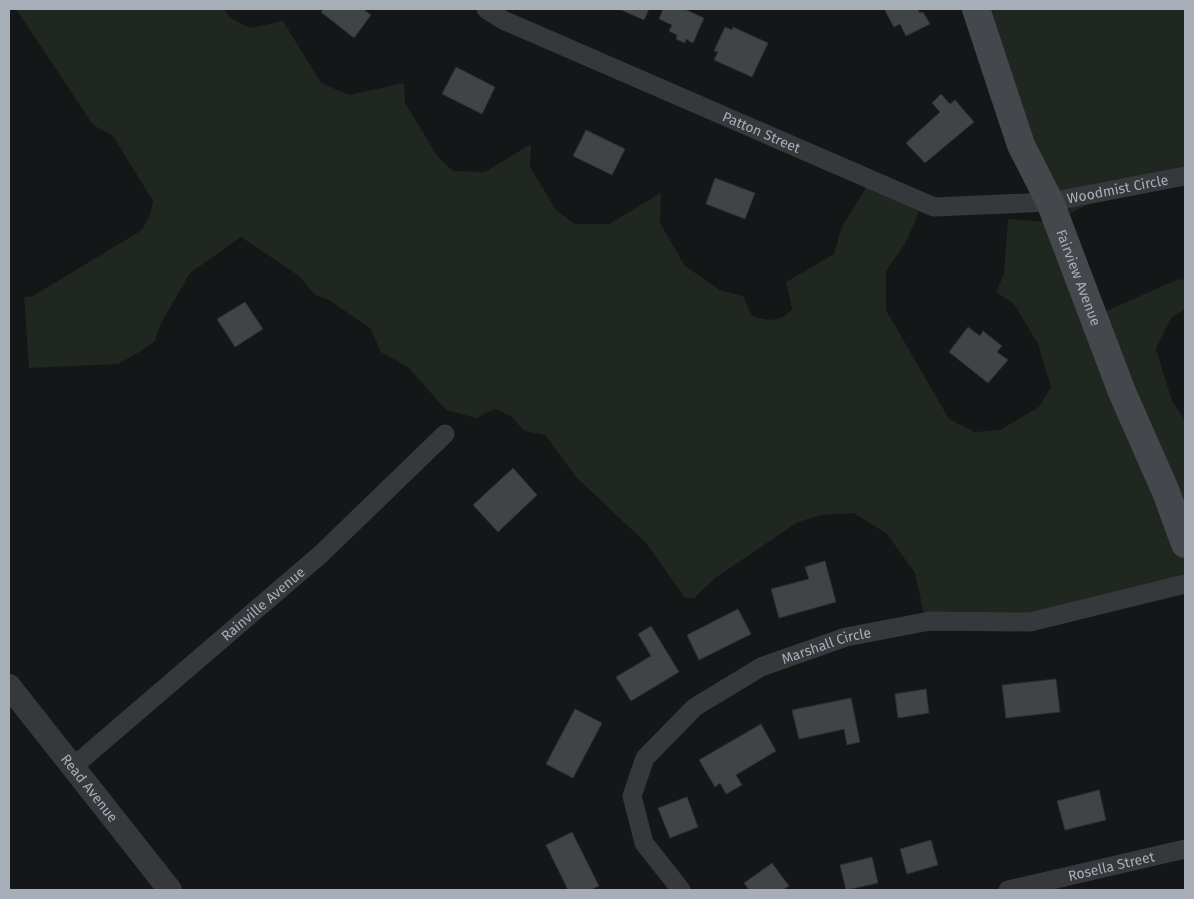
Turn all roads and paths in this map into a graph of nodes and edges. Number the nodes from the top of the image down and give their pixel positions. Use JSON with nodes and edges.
{"nodes":[{"id":1,"x":486,"y":9,"type":"edge"},
{"id":2,"x":976,"y":9,"type":"edge"},
{"id":3,"x":1185,"y":176,"type":"edge"},
{"id":4,"x":1050,"y":202,"type":"junction"},
{"id":5,"x":444,"y":434,"type":"dead end"},
{"id":6,"x":1185,"y":544,"type":"edge"},
{"id":7,"x":1185,"y":584,"type":"edge"},
{"id":8,"x":9,"y":686,"type":"edge"},
{"id":9,"x":74,"y":766,"type":"junction"},
{"id":10,"x":1185,"y":849,"type":"edge"},
{"id":11,"x":170,"y":890,"type":"edge"},
{"id":12,"x":681,"y":890,"type":"edge"},
{"id":13,"x":1008,"y":890,"type":"edge"}],
"edges":[{"from":1,"to":4,"type":"street","name":"Patton Street"},
{"from":2,"to":4,"type":"main road","name":"Fairview Avenue"},
{"from":3,"to":4,"type":"street","name":"Woodmist Circle"},
{"from":4,"to":6,"type":"main road","name":"Fairview Avenue"},
{"from":5,"to":9,"type":"street","name":"Rainville Avenue"},
{"from":7,"to":12,"type":"street","name":"Marshall Circle"},
{"from":8,"to":9,"type":"street","name":"Read Avenue"},
{"from":9,"to":11,"type":"street","name":"Read Avenue"},
{"from":10,"to":13,"type":"street","name":"Rosella Street"}]}
